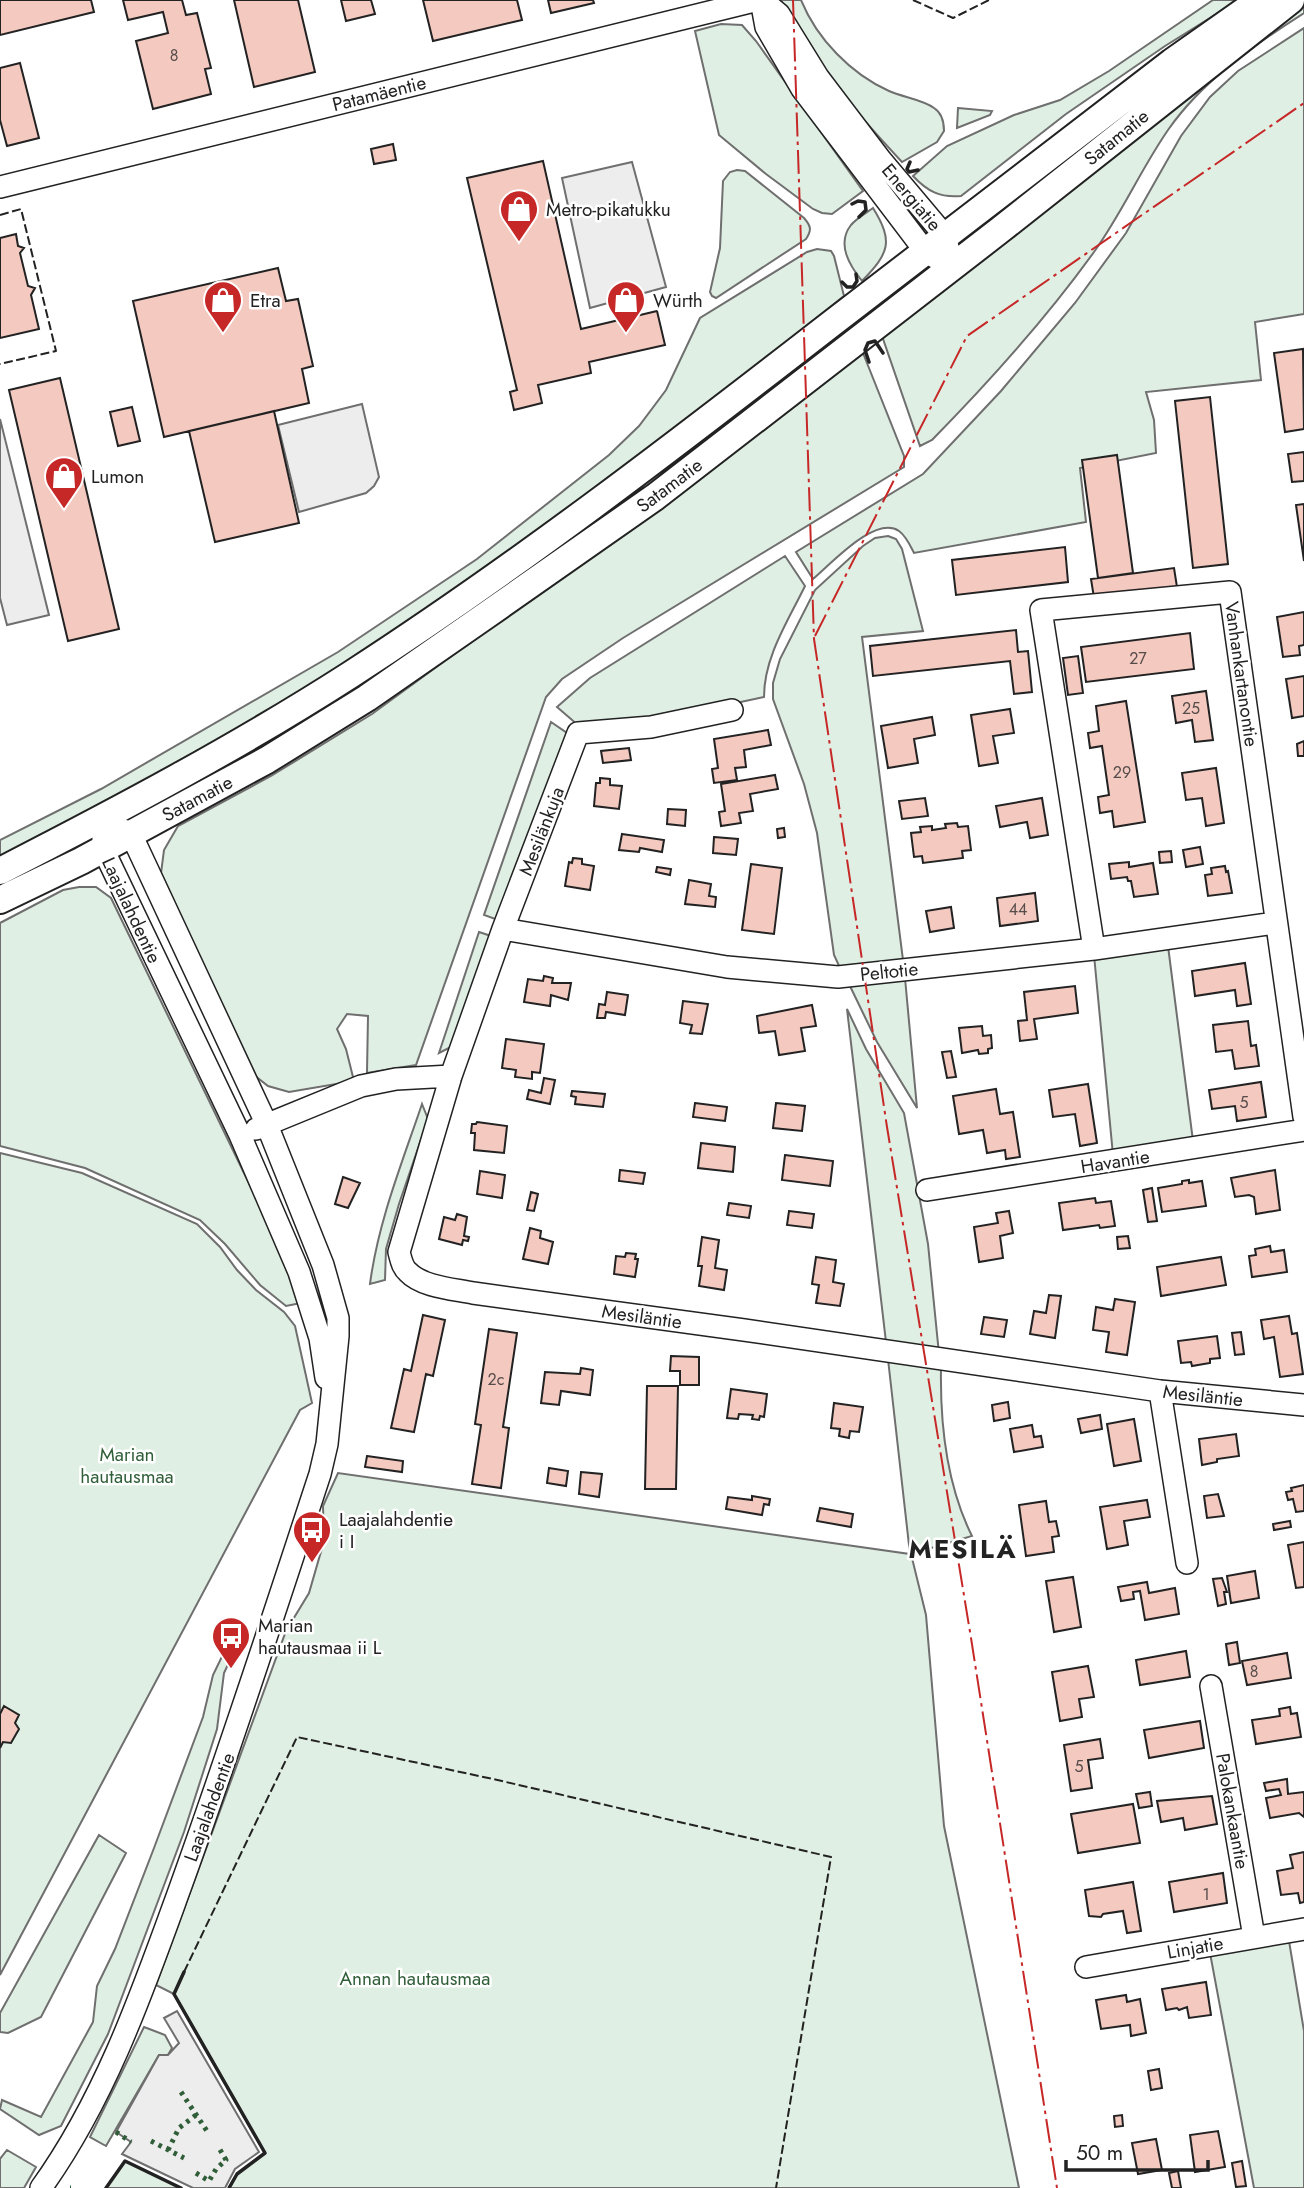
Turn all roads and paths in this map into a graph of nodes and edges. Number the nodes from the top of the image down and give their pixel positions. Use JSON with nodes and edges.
{"nodes":[{"id":1,"x":761,"y":0,"type":"edge"},
{"id":2,"x":1260,"y":0,"type":"edge"},
{"id":3,"x":1291,"y":0,"type":"edge"},
{"id":4,"x":0,"y":187,"type":"edge"},
{"id":5,"x":935,"y":244,"type":"junction"},
{"id":6,"x":953,"y":266,"type":"junction"},
{"id":7,"x":732,"y":710,"type":"dead end"},
{"id":8,"x":102,"y":818,"type":"junction"},
{"id":9,"x":131,"y":834,"type":"junction"},
{"id":10,"x":103,"y":849,"type":"junction"},
{"id":11,"x":0,"y":871,"type":"edge"},
{"id":12,"x":0,"y":900,"type":"edge"},
{"id":13,"x":1275,"y":923,"type":"junction"},
{"id":14,"x":503,"y":929,"type":"junction"},
{"id":15,"x":1094,"y":949,"type":"junction"},
{"id":16,"x":451,"y":1076,"type":"junction"},
{"id":17,"x":1304,"y":1117,"type":"edge"},
{"id":18,"x":267,"y":1125,"type":"junction"},
{"id":19,"x":1304,"y":1130,"type":"edge"},
{"id":20,"x":240,"y":1135,"type":"junction"},
{"id":21,"x":926,"y":1191,"type":"dead end"},
{"id":22,"x":1160,"y":1391,"type":"junction"},
{"id":23,"x":1304,"y":1405,"type":"edge"},
{"id":24,"x":331,"y":1409,"type":"junction"},
{"id":25,"x":1187,"y":1563,"type":"dead end"},
{"id":26,"x":1211,"y":1686,"type":"dead end"},
{"id":27,"x":1304,"y":1929,"type":"edge"},
{"id":28,"x":1254,"y":1937,"type":"junction"},
{"id":29,"x":1086,"y":1967,"type":"dead end"},
{"id":30,"x":41,"y":2188,"type":"edge"}],
"edges":[{"from":1,"to":4,"type":"street","name":"Patamäentie"},
{"from":1,"to":5,"type":"street","name":"Energiatie"},
{"from":2,"to":5,"type":"main road","name":"Satamatie"},
{"from":3,"to":6,"type":"main road","name":"Satamatie"},
{"from":5,"to":6,"type":"street","name":"Energiatie"},
{"from":5,"to":8,"type":"main road","name":"Satamatie"},
{"from":6,"to":9,"type":"main road","name":"Satamatie"},
{"from":7,"to":14,"type":"street","name":"Mesilänkuja"},
{"from":8,"to":9,"type":"street","name":"Laajalahdentie"},
{"from":8,"to":10,"type":"street","name":"Laajalahdentie"},
{"from":8,"to":11,"type":"main road","name":"Satamatie"},
{"from":9,"to":10,"type":"main road","name":"Satamatie"},
{"from":9,"to":18,"type":"street","name":"Laajalahdentie"},
{"from":10,"to":12,"type":"main road","name":"Satamatie"},
{"from":10,"to":20,"type":"street","name":"Laajalahdentie"},
{"from":13,"to":15,"type":"street","name":"Peltotie"},
{"from":13,"to":15,"type":"street","name":"Vanhankartanontie"},
{"from":13,"to":17,"type":"street","name":"Vanhankartanontie"},
{"from":14,"to":15,"type":"street","name":"Peltotie"},
{"from":14,"to":16,"type":"street","name":"Mesilänkuja"},
{"from":16,"to":18,"type":"street"},
{"from":16,"to":22,"type":"street","name":"Mesiläntie"},
{"from":18,"to":20,"type":"street"},
{"from":18,"to":24,"type":"street","name":"Laajalahdentie"},
{"from":19,"to":21,"type":"street","name":"Havantie"},
{"from":20,"to":24,"type":"street","name":"Laajalahdentie"},
{"from":22,"to":23,"type":"street","name":"Mesiläntie"},
{"from":22,"to":25,"type":"street"},
{"from":24,"to":30,"type":"street","name":"Laajalahdentie"},
{"from":26,"to":28,"type":"street","name":"Palokankaantie"},
{"from":27,"to":28,"type":"street","name":"Linjatie"},
{"from":28,"to":29,"type":"street","name":"Linjatie"}]}
